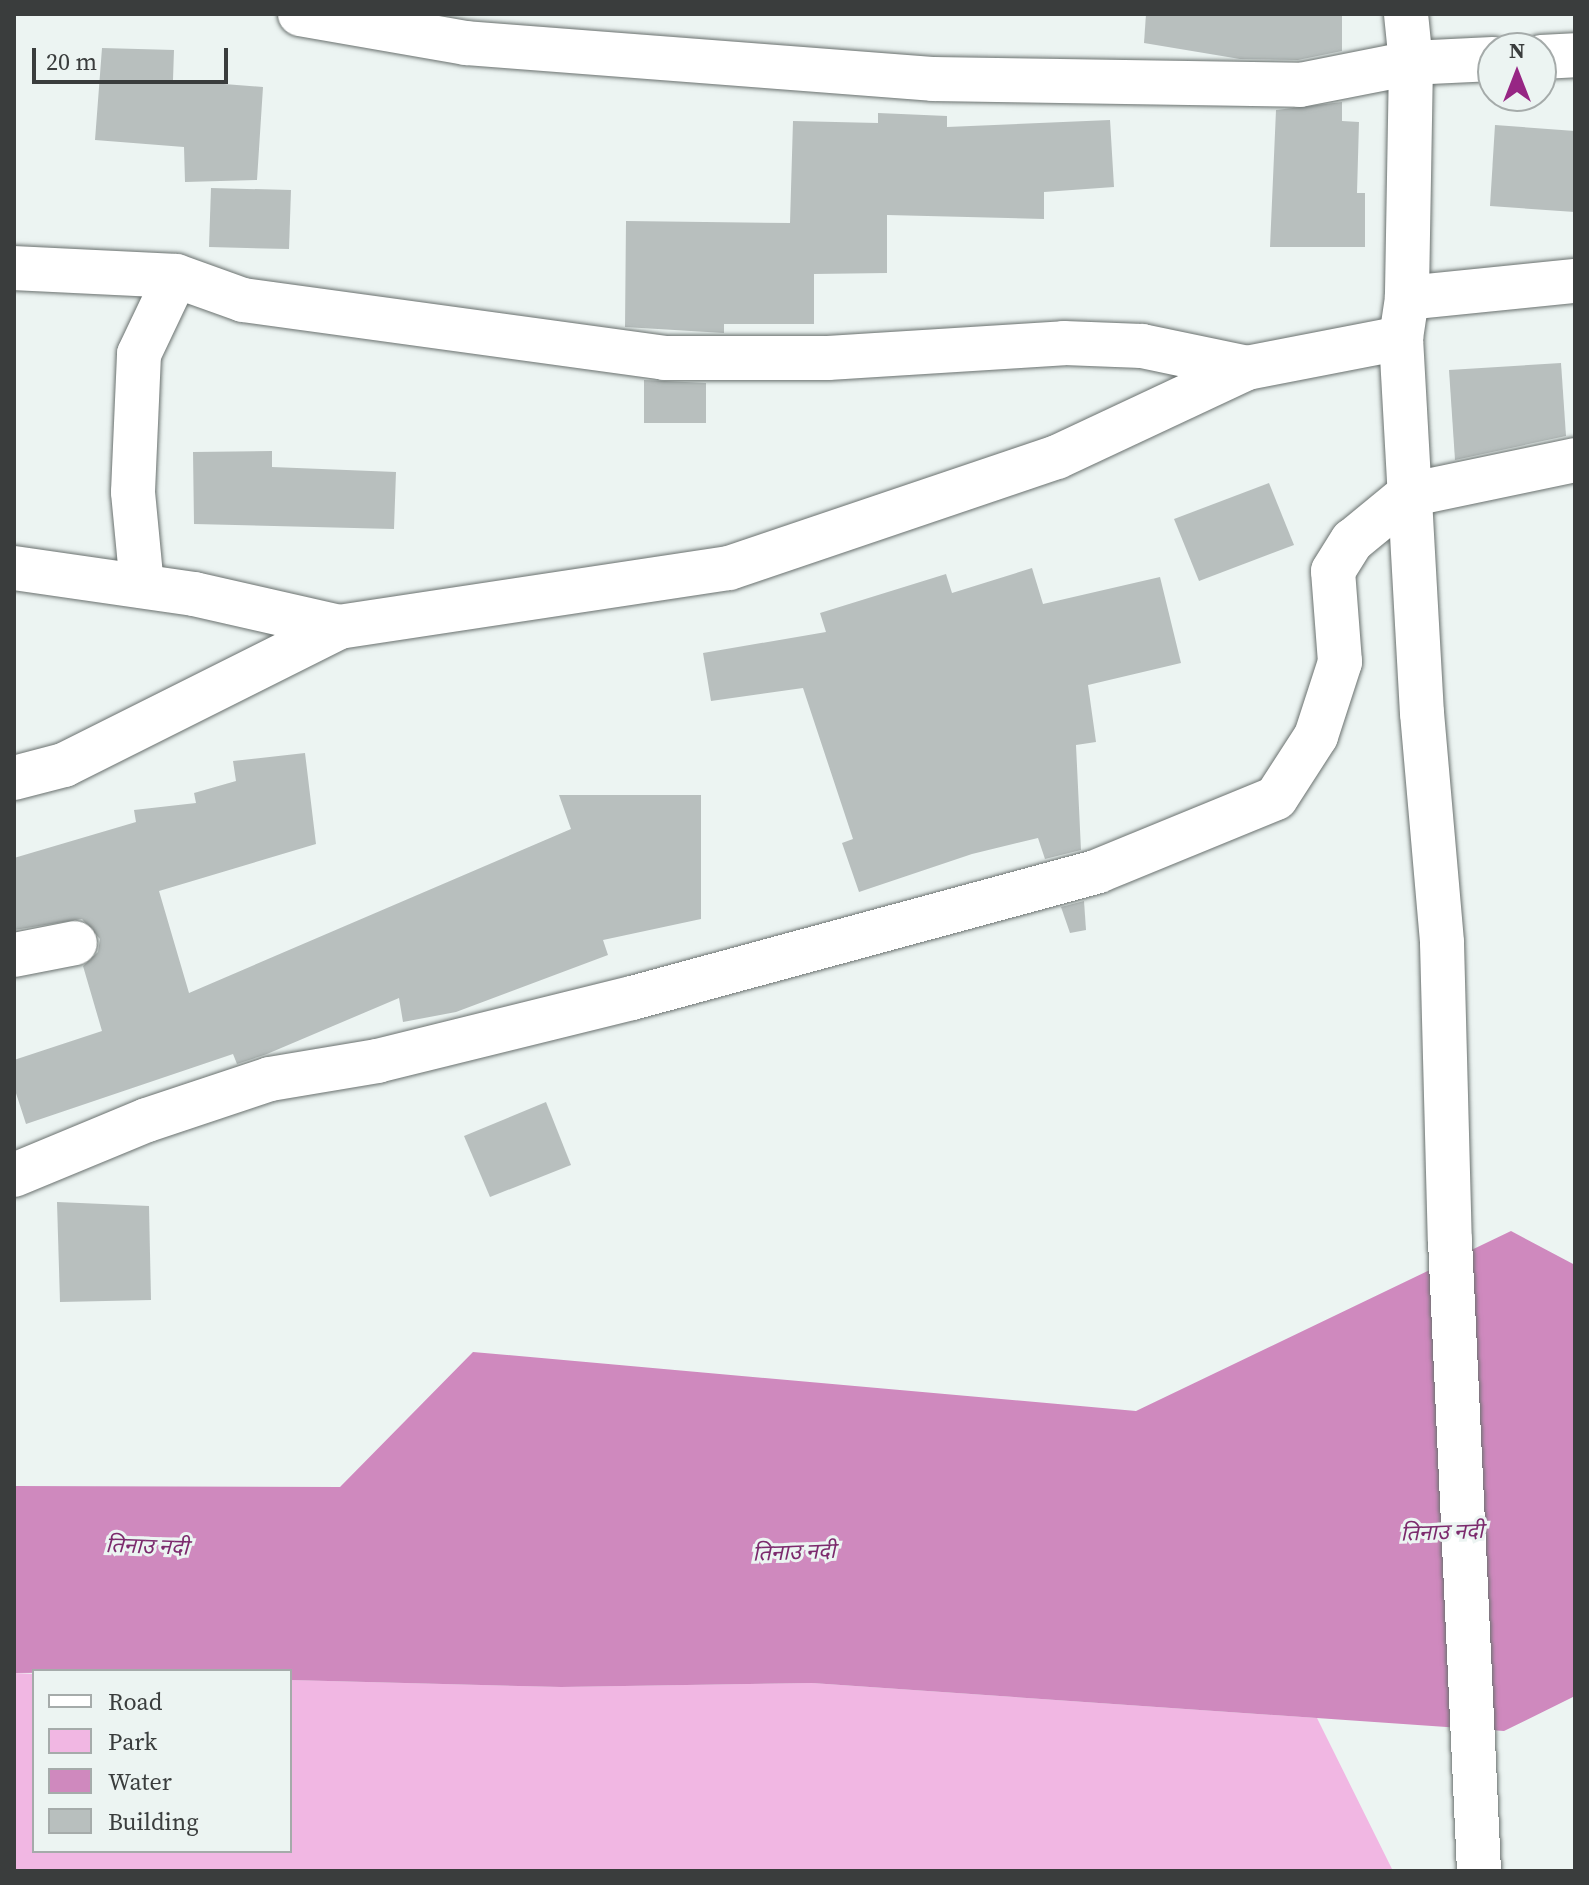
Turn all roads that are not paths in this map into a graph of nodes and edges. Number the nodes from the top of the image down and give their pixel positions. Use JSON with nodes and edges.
{"nodes":[{"id":1,"x":300,"y":14,"type":"edge"},
{"id":2,"x":1406,"y":14,"type":"edge"},
{"id":3,"x":1477,"y":60,"type":"edge"},
{"id":4,"x":1411,"y":63,"type":"junction"},
{"id":5,"x":14,"y":268,"type":"edge"},
{"id":6,"x":176,"y":276,"type":"junction"},
{"id":7,"x":1575,"y":281,"type":"edge"},
{"id":8,"x":1404,"y":318,"type":"junction"},
{"id":9,"x":1247,"y":368,"type":"junction"},
{"id":10,"x":1575,"y":460,"type":"edge"},
{"id":11,"x":1408,"y":495,"type":"junction"},
{"id":12,"x":14,"y":568,"type":"edge"},
{"id":13,"x":142,"y":586,"type":"junction"},
{"id":14,"x":339,"y":627,"type":"junction"},
{"id":15,"x":14,"y":778,"type":"edge"},
{"id":16,"x":75,"y":943,"type":"dead end"},
{"id":17,"x":14,"y":955,"type":"edge"},
{"id":18,"x":14,"y":1175,"type":"edge"},
{"id":19,"x":1479,"y":1871,"type":"edge"}],
"edges":[{"from":1,"to":4,"type":"street"},
{"from":2,"to":4,"type":"street"},
{"from":3,"to":4,"type":"street"},
{"from":4,"to":8,"type":"street"},
{"from":5,"to":6,"type":"street"},
{"from":6,"to":9,"type":"street"},
{"from":6,"to":13,"type":"street"},
{"from":7,"to":8,"type":"street"},
{"from":8,"to":9,"type":"street"},
{"from":8,"to":11,"type":"street"},
{"from":9,"to":14,"type":"street"},
{"from":10,"to":11,"type":"street"},
{"from":11,"to":18,"type":"street"},
{"from":11,"to":19,"type":"street"},
{"from":12,"to":13,"type":"street"},
{"from":13,"to":14,"type":"street"},
{"from":14,"to":15,"type":"street"},
{"from":16,"to":17,"type":"street"}]}
